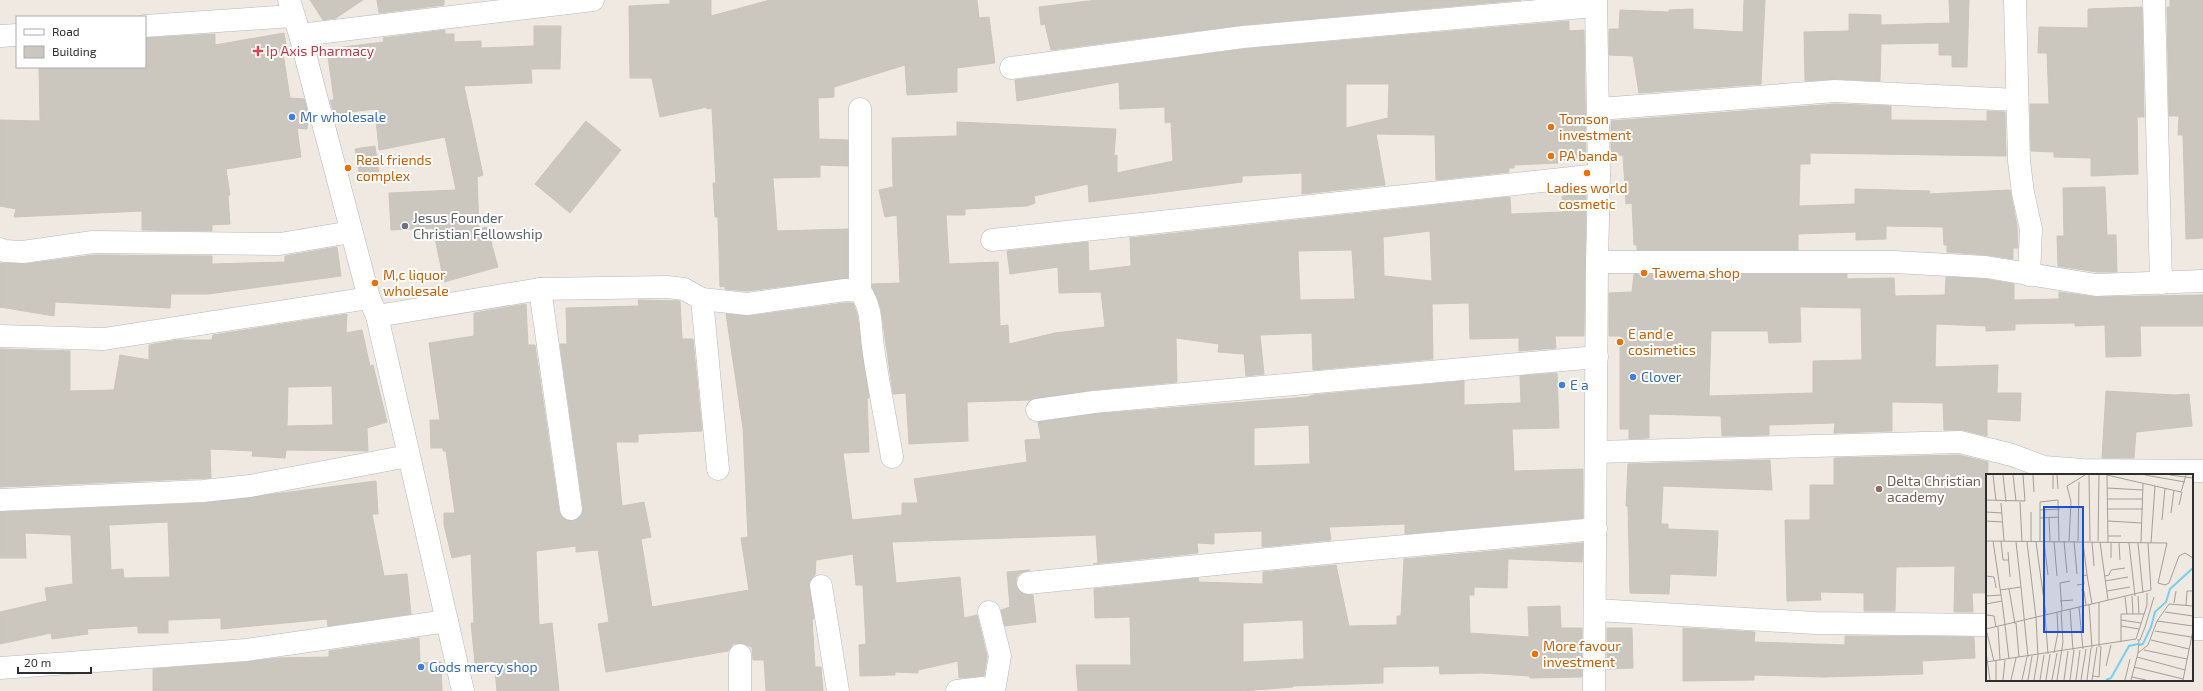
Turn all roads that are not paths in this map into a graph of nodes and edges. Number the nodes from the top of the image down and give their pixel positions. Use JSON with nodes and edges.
{"nodes":[{"id":1,"x":593,"y":0,"type":"edge"},
{"id":2,"x":2015,"y":0,"type":"edge"},
{"id":3,"x":2154,"y":0,"type":"edge"},
{"id":4,"x":1596,"y":3,"type":"edge"},
{"id":5,"x":294,"y":17,"type":"edge"},
{"id":6,"x":146,"y":26,"type":"edge"},
{"id":7,"x":16,"y":35,"type":"edge"},
{"id":8,"x":0,"y":36,"type":"edge"},
{"id":9,"x":1011,"y":68,"type":"dead end"},
{"id":10,"x":2018,"y":100,"type":"junction"},
{"id":11,"x":860,"y":108,"type":"dead end"},
{"id":12,"x":1599,"y":108,"type":"junction"},
{"id":13,"x":1600,"y":175,"type":"junction"},
{"id":14,"x":351,"y":232,"type":"junction"},
{"id":15,"x":992,"y":240,"type":"dead end"},
{"id":16,"x":0,"y":249,"type":"edge"},
{"id":17,"x":1597,"y":262,"type":"junction"},
{"id":18,"x":2029,"y":275,"type":"junction"},
{"id":19,"x":2203,"y":281,"type":"edge"},
{"id":20,"x":2162,"y":284,"type":"junction"},
{"id":21,"x":540,"y":289,"type":"junction"},
{"id":22,"x":860,"y":291,"type":"junction"},
{"id":23,"x":702,"y":299,"type":"junction"},
{"id":24,"x":373,"y":307,"type":"junction"},
{"id":25,"x":0,"y":336,"type":"edge"},
{"id":26,"x":1597,"y":357,"type":"junction"},
{"id":27,"x":1037,"y":410,"type":"dead end"},
{"id":28,"x":1597,"y":452,"type":"junction"},
{"id":29,"x":408,"y":456,"type":"junction"},
{"id":30,"x":892,"y":457,"type":"dead end"},
{"id":31,"x":718,"y":469,"type":"dead end"},
{"id":32,"x":2203,"y":471,"type":"edge"},
{"id":33,"x":0,"y":500,"type":"edge"},
{"id":34,"x":572,"y":508,"type":"dead end"},
{"id":35,"x":1596,"y":529,"type":"junction"},
{"id":36,"x":1028,"y":583,"type":"dead end"},
{"id":37,"x":821,"y":586,"type":"dead end"},
{"id":38,"x":1596,"y":610,"type":"junction"},
{"id":39,"x":989,"y":612,"type":"dead end"},
{"id":40,"x":447,"y":621,"type":"junction"},
{"id":41,"x":1986,"y":625,"type":"edge"},
{"id":42,"x":740,"y":655,"type":"dead end"},
{"id":43,"x":0,"y":668,"type":"edge"},
{"id":44,"x":463,"y":691,"type":"edge"},
{"id":45,"x":740,"y":691,"type":"edge"},
{"id":46,"x":838,"y":691,"type":"edge"},
{"id":47,"x":957,"y":691,"type":"edge"},
{"id":48,"x":989,"y":691,"type":"edge"},
{"id":49,"x":994,"y":691,"type":"edge"},
{"id":50,"x":1594,"y":691,"type":"edge"}],
"edges":[{"from":1,"to":5,"type":"street"},
{"from":2,"to":10,"type":"street"},
{"from":3,"to":20,"type":"street"},
{"from":4,"to":9,"type":"street"},
{"from":4,"to":12,"type":"street"},
{"from":5,"to":6,"type":"street"},
{"from":5,"to":14,"type":"street"},
{"from":7,"to":8,"type":"street"},
{"from":10,"to":12,"type":"street"},
{"from":10,"to":18,"type":"street"},
{"from":11,"to":22,"type":"street"},
{"from":12,"to":13,"type":"street"},
{"from":13,"to":15,"type":"street"},
{"from":13,"to":17,"type":"street"},
{"from":14,"to":16,"type":"street"},
{"from":14,"to":24,"type":"street"},
{"from":17,"to":18,"type":"street"},
{"from":17,"to":26,"type":"street"},
{"from":18,"to":20,"type":"street"},
{"from":19,"to":20,"type":"street"},
{"from":21,"to":23,"type":"street"},
{"from":21,"to":24,"type":"street"},
{"from":21,"to":34,"type":"street"},
{"from":22,"to":23,"type":"street"},
{"from":22,"to":30,"type":"street"},
{"from":23,"to":31,"type":"street"},
{"from":24,"to":25,"type":"street"},
{"from":24,"to":29,"type":"street"},
{"from":26,"to":27,"type":"street"},
{"from":26,"to":28,"type":"street"},
{"from":28,"to":32,"type":"street"},
{"from":28,"to":35,"type":"street"},
{"from":29,"to":33,"type":"street"},
{"from":29,"to":40,"type":"street"},
{"from":35,"to":36,"type":"street"},
{"from":35,"to":38,"type":"street"},
{"from":37,"to":46,"type":"street"},
{"from":38,"to":41,"type":"street"},
{"from":38,"to":50,"type":"street"},
{"from":39,"to":49,"type":"street"},
{"from":40,"to":43,"type":"street"},
{"from":40,"to":44,"type":"street"},
{"from":42,"to":45,"type":"street"},
{"from":47,"to":48,"type":"street"}]}
